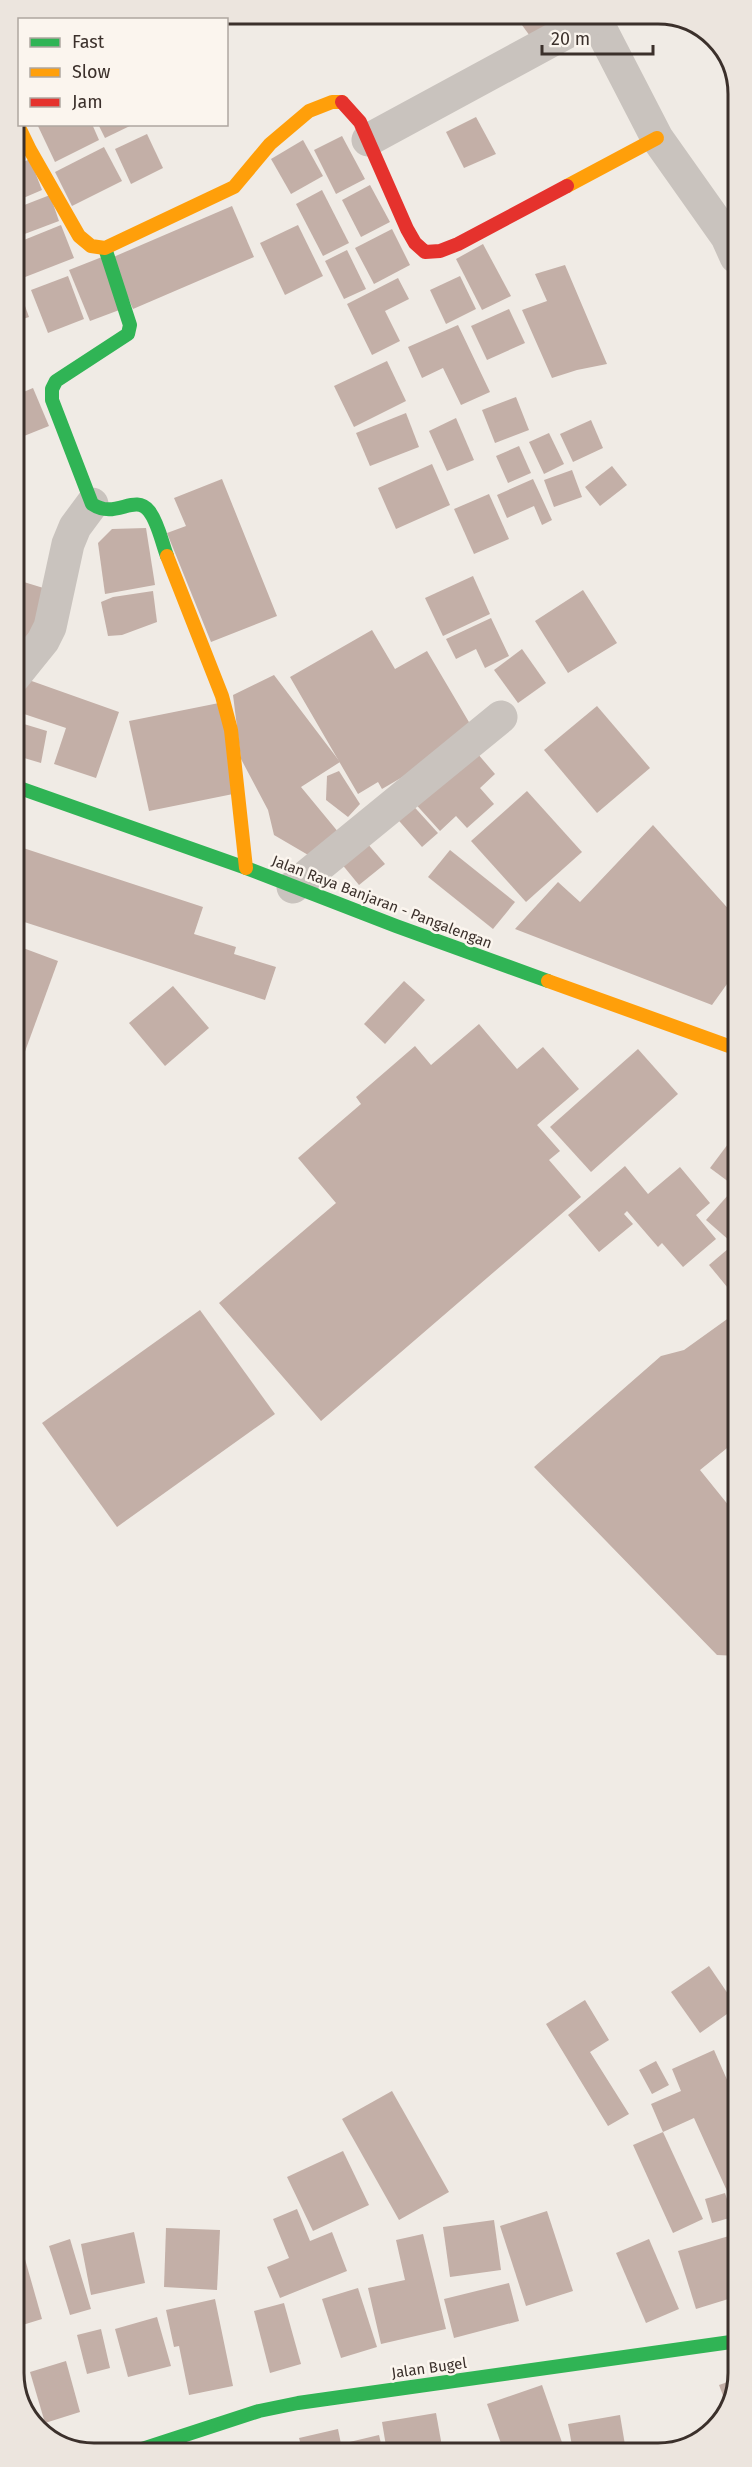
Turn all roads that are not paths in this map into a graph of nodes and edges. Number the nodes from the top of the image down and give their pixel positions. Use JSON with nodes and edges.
{"nodes":[{"id":1,"x":578,"y":24,"type":"edge"},
{"id":2,"x":599,"y":24,"type":"edge"},
{"id":3,"x":24,"y":138,"type":"edge"},
{"id":4,"x":657,"y":138,"type":"junction"},
{"id":5,"x":368,"y":140,"type":"junction"},
{"id":6,"x":728,"y":239,"type":"edge"},
{"id":7,"x":105,"y":248,"type":"junction"},
{"id":8,"x":92,"y":504,"type":"junction"},
{"id":9,"x":24,"y":663,"type":"edge"},
{"id":10,"x":501,"y":717,"type":"dead end"},
{"id":11,"x":24,"y":790,"type":"edge"},
{"id":12,"x":246,"y":868,"type":"junction"},
{"id":13,"x":293,"y":887,"type":"junction"},
{"id":14,"x":728,"y":1046,"type":"edge"},
{"id":15,"x":728,"y":2342,"type":"edge"},
{"id":16,"x":161,"y":2443,"type":"edge"}],
"edges":[{"from":1,"to":5,"type":"street"},
{"from":2,"to":4,"type":"street"},
{"from":3,"to":7,"type":"street"},
{"from":4,"to":5,"type":"street"},
{"from":4,"to":6,"type":"street"},
{"from":5,"to":7,"type":"street"},
{"from":7,"to":8,"type":"street"},
{"from":8,"to":9,"type":"street"},
{"from":8,"to":12,"type":"street"},
{"from":10,"to":13,"type":"street"},
{"from":11,"to":12,"type":"street","name":"Jalan Raya Banjaran - Pangalengan"},
{"from":12,"to":13,"type":"street","name":"Jalan Raya Banjaran - Pangalengan"},
{"from":13,"to":14,"type":"street","name":"Jalan Raya Banjaran - Pangalengan"},
{"from":15,"to":16,"type":"street","name":"Jalan Bugel"}]}
